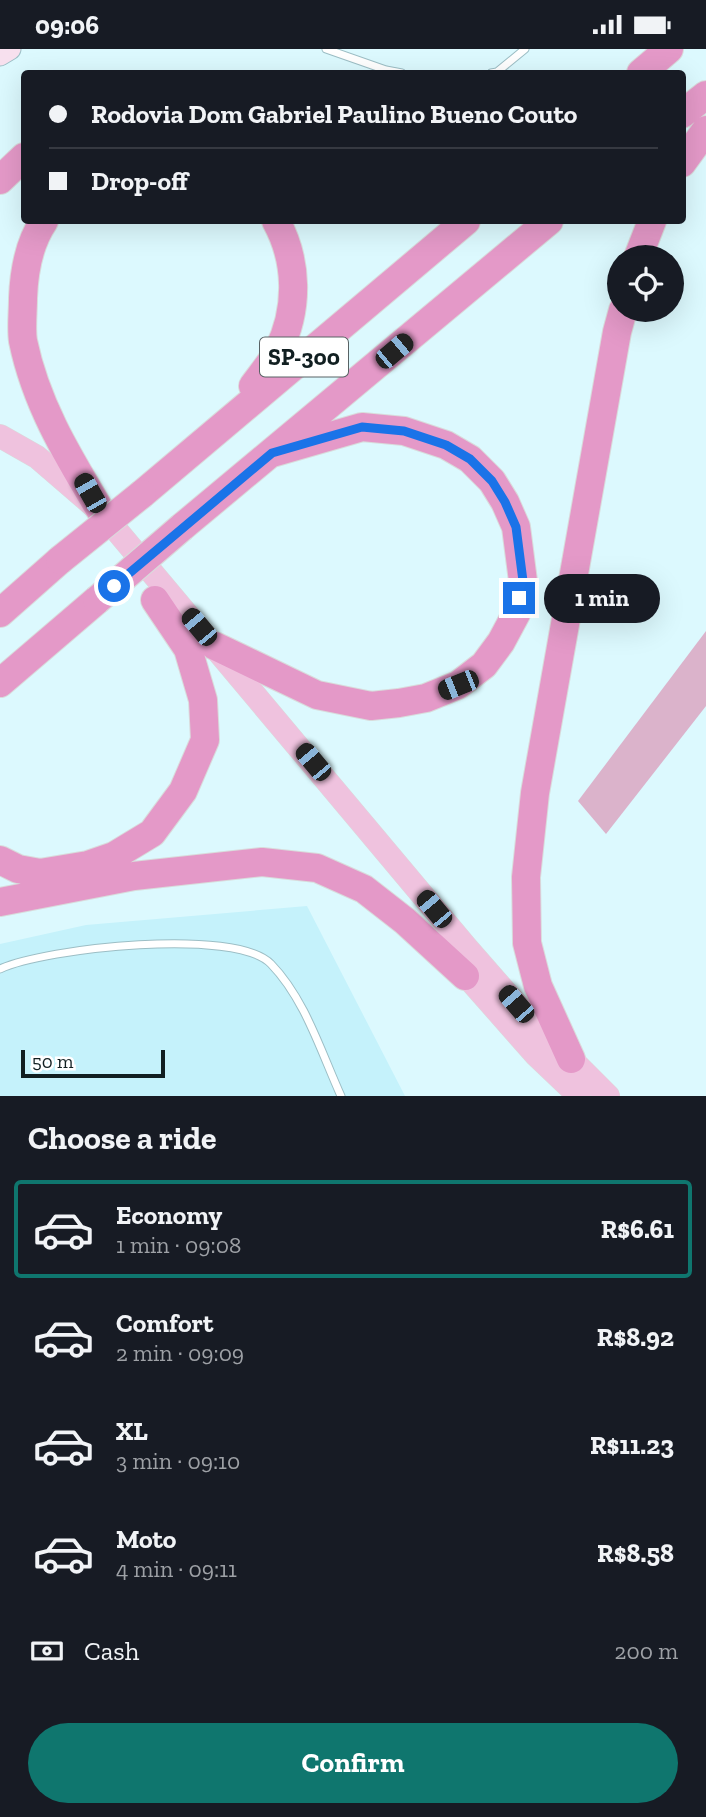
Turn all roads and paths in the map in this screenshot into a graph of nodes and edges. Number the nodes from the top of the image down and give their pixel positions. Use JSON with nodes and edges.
{"nodes":[{"id":1,"x":10,"y":49,"type":"edge"},
{"id":2,"x":326,"y":49,"type":"edge"},
{"id":3,"x":526,"y":49,"type":"edge"},
{"id":4,"x":669,"y":49,"type":"edge"},
{"id":5,"x":0,"y":55,"type":"edge"},
{"id":6,"x":386,"y":70,"type":"edge"},
{"id":7,"x":500,"y":70,"type":"edge"},
{"id":8,"x":644,"y":70,"type":"edge"},
{"id":9,"x":706,"y":95,"type":"edge"},
{"id":10,"x":686,"y":111,"type":"edge"},
{"id":11,"x":706,"y":130,"type":"edge"},
{"id":12,"x":686,"y":158,"type":"edge"},
{"id":13,"x":21,"y":160,"type":"edge"},
{"id":14,"x":0,"y":180,"type":"edge"},
{"id":15,"x":42,"y":224,"type":"edge"},
{"id":16,"x":277,"y":224,"type":"edge"},
{"id":17,"x":462,"y":224,"type":"edge"},
{"id":18,"x":545,"y":224,"type":"edge"},
{"id":19,"x":651,"y":224,"type":"edge"},
{"id":20,"x":643,"y":245,"type":"edge"},
{"id":21,"x":620,"y":322,"type":"edge"},
{"id":22,"x":232,"y":418,"type":"junction"},
{"id":23,"x":0,"y":436,"type":"edge"},
{"id":24,"x":0,"y":447,"type":"edge"},
{"id":25,"x":272,"y":453,"type":"junction"},
{"id":26,"x":102,"y":513,"type":"junction"},
{"id":27,"x":155,"y":600,"type":"junction"},
{"id":28,"x":0,"y":613,"type":"edge"},
{"id":29,"x":215,"y":646,"type":"junction"},
{"id":30,"x":4,"y":683,"type":"edge"},
{"id":31,"x":0,"y":860,"type":"edge"},
{"id":32,"x":0,"y":902,"type":"edge"},
{"id":33,"x":0,"y":969,"type":"edge"},
{"id":34,"x":465,"y":976,"type":"junction"},
{"id":35,"x":571,"y":1059,"type":"junction"},
{"id":36,"x":341,"y":1096,"type":"edge"},
{"id":37,"x":579,"y":1096,"type":"edge"},
{"id":38,"x":608,"y":1096,"type":"edge"}],
"edges":[{"from":1,"to":5,"type":"street"},
{"from":2,"to":6,"type":"lane"},
{"from":3,"to":7,"type":"lane"},
{"from":4,"to":8,"type":"highway"},
{"from":9,"to":10,"type":"highway"},
{"from":11,"to":12,"type":"highway"},
{"from":13,"to":14,"type":"highway"},
{"from":15,"to":26,"type":"highway"},
{"from":16,"to":22,"type":"highway"},
{"from":17,"to":22,"type":"highway","number":"SP-300"},
{"from":18,"to":25,"type":"highway","number":"SP-300"},
{"from":19,"to":20,"type":"highway"},
{"from":21,"to":35,"type":"highway"},
{"from":22,"to":28,"type":"highway","number":"SP-300","bridge":true},
{"from":23,"to":26,"type":"main road"},
{"from":24,"to":27,"type":"main road"},
{"from":25,"to":29,"type":"highway"},
{"from":25,"to":30,"type":"highway","number":"SP-300","bridge":true},
{"from":26,"to":29,"type":"main road"},
{"from":27,"to":31,"type":"highway"},
{"from":27,"to":34,"type":"main road"},
{"from":29,"to":35,"type":"main road"},
{"from":32,"to":34,"type":"highway"},
{"from":33,"to":36,"type":"lane"},
{"from":34,"to":37,"type":"main road"},
{"from":35,"to":38,"type":"main road"}]}
